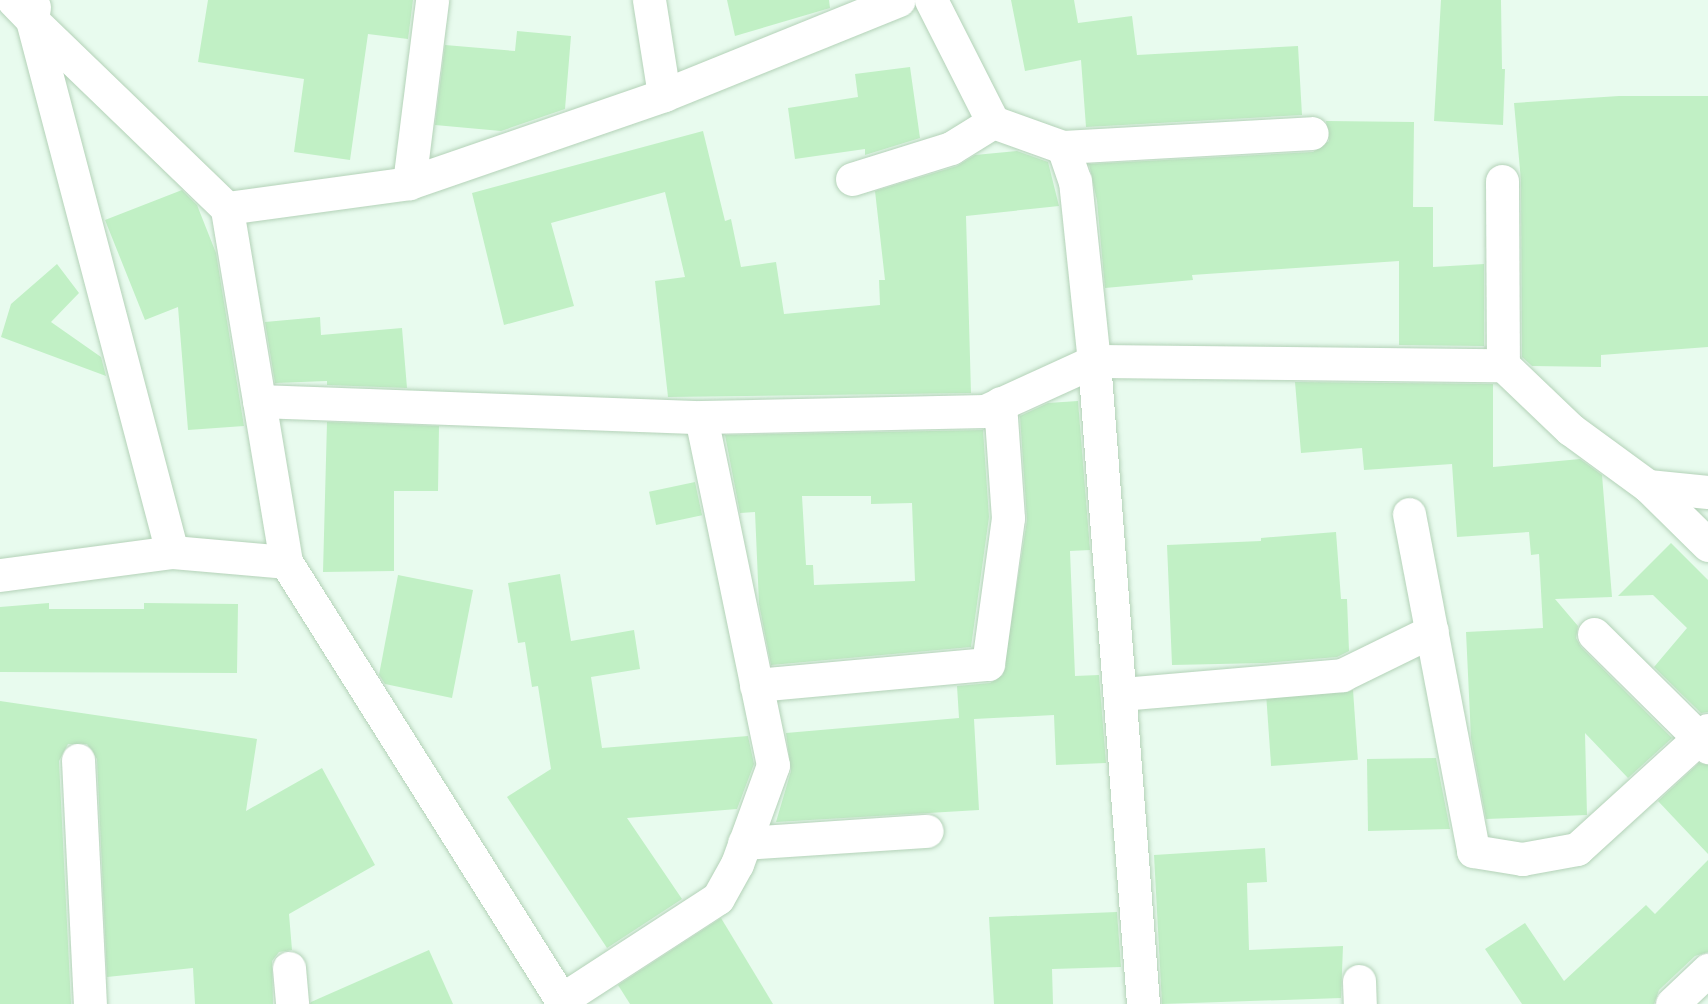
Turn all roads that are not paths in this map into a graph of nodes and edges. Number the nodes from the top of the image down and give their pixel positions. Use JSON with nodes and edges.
{"nodes":[{"id":1,"x":432,"y":0,"type":"edge"},
{"id":2,"x":650,"y":0,"type":"edge"},
{"id":3,"x":899,"y":0,"type":"edge"},
{"id":4,"x":931,"y":0,"type":"edge"},
{"id":5,"x":27,"y":7,"type":"edge"},
{"id":6,"x":664,"y":95,"type":"junction"},
{"id":7,"x":993,"y":122,"type":"junction"},
{"id":8,"x":1312,"y":133,"type":"dead end"},
{"id":9,"x":1063,"y":147,"type":"junction"},
{"id":10,"x":852,"y":179,"type":"dead end"},
{"id":11,"x":1502,"y":182,"type":"dead end"},
{"id":12,"x":409,"y":183,"type":"junction"},
{"id":13,"x":227,"y":208,"type":"junction"},
{"id":14,"x":1094,"y":361,"type":"junction"},
{"id":15,"x":1503,"y":365,"type":"junction"},
{"id":16,"x":259,"y":402,"type":"junction"},
{"id":17,"x":1000,"y":404,"type":"junction"},
{"id":18,"x":701,"y":417,"type":"junction"},
{"id":19,"x":1648,"y":486,"type":"junction"},
{"id":20,"x":1708,"y":492,"type":"edge"},
{"id":21,"x":1408,"y":514,"type":"dead end"},
{"id":22,"x":1708,"y":544,"type":"edge"},
{"id":23,"x":172,"y":552,"type":"junction"},
{"id":24,"x":286,"y":562,"type":"junction"},
{"id":25,"x":0,"y":575,"type":"edge"},
{"id":26,"x":1432,"y":631,"type":"junction"},
{"id":27,"x":1594,"y":634,"type":"dead end"},
{"id":28,"x":756,"y":685,"type":"junction"},
{"id":29,"x":1122,"y":694,"type":"junction"},
{"id":30,"x":1705,"y":738,"type":"edge"},
{"id":31,"x":78,"y":760,"type":"dead end"},
{"id":32,"x":927,"y":831,"type":"dead end"},
{"id":33,"x":744,"y":843,"type":"junction"},
{"id":34,"x":289,"y":968,"type":"dead end"},
{"id":35,"x":1704,"y":982,"type":"edge"},
{"id":36,"x":562,"y":1002,"type":"edge"},
{"id":37,"x":90,"y":1004,"type":"edge"},
{"id":38,"x":292,"y":1004,"type":"edge"},
{"id":39,"x":1143,"y":1004,"type":"edge"},
{"id":40,"x":1671,"y":1004,"type":"edge"}],
"edges":[{"from":1,"to":12,"type":"street"},
{"from":2,"to":6,"type":"street"},
{"from":3,"to":6,"type":"street"},
{"from":4,"to":7,"type":"street"},
{"from":5,"to":13,"type":"street"},
{"from":5,"to":23,"type":"street"},
{"from":6,"to":12,"type":"street"},
{"from":7,"to":9,"type":"street"},
{"from":7,"to":10,"type":"street"},
{"from":8,"to":9,"type":"street"},
{"from":9,"to":14,"type":"street"},
{"from":11,"to":15,"type":"street"},
{"from":12,"to":13,"type":"street"},
{"from":13,"to":16,"type":"street"},
{"from":14,"to":15,"type":"street"},
{"from":14,"to":17,"type":"street"},
{"from":14,"to":29,"type":"street"},
{"from":15,"to":19,"type":"street"},
{"from":16,"to":18,"type":"street"},
{"from":16,"to":24,"type":"street"},
{"from":17,"to":18,"type":"street"},
{"from":17,"to":28,"type":"street"},
{"from":18,"to":28,"type":"street"},
{"from":19,"to":20,"type":"street"},
{"from":19,"to":22,"type":"street"},
{"from":21,"to":26,"type":"street"},
{"from":23,"to":24,"type":"street"},
{"from":23,"to":25,"type":"street"},
{"from":24,"to":36,"type":"street"},
{"from":26,"to":29,"type":"street"},
{"from":26,"to":30,"type":"street"},
{"from":27,"to":30,"type":"street"},
{"from":28,"to":33,"type":"street"},
{"from":29,"to":39,"type":"street"},
{"from":31,"to":37,"type":"street"},
{"from":32,"to":33,"type":"street"},
{"from":33,"to":36,"type":"street"},
{"from":34,"to":38,"type":"street"},
{"from":35,"to":40,"type":"street"}]}
